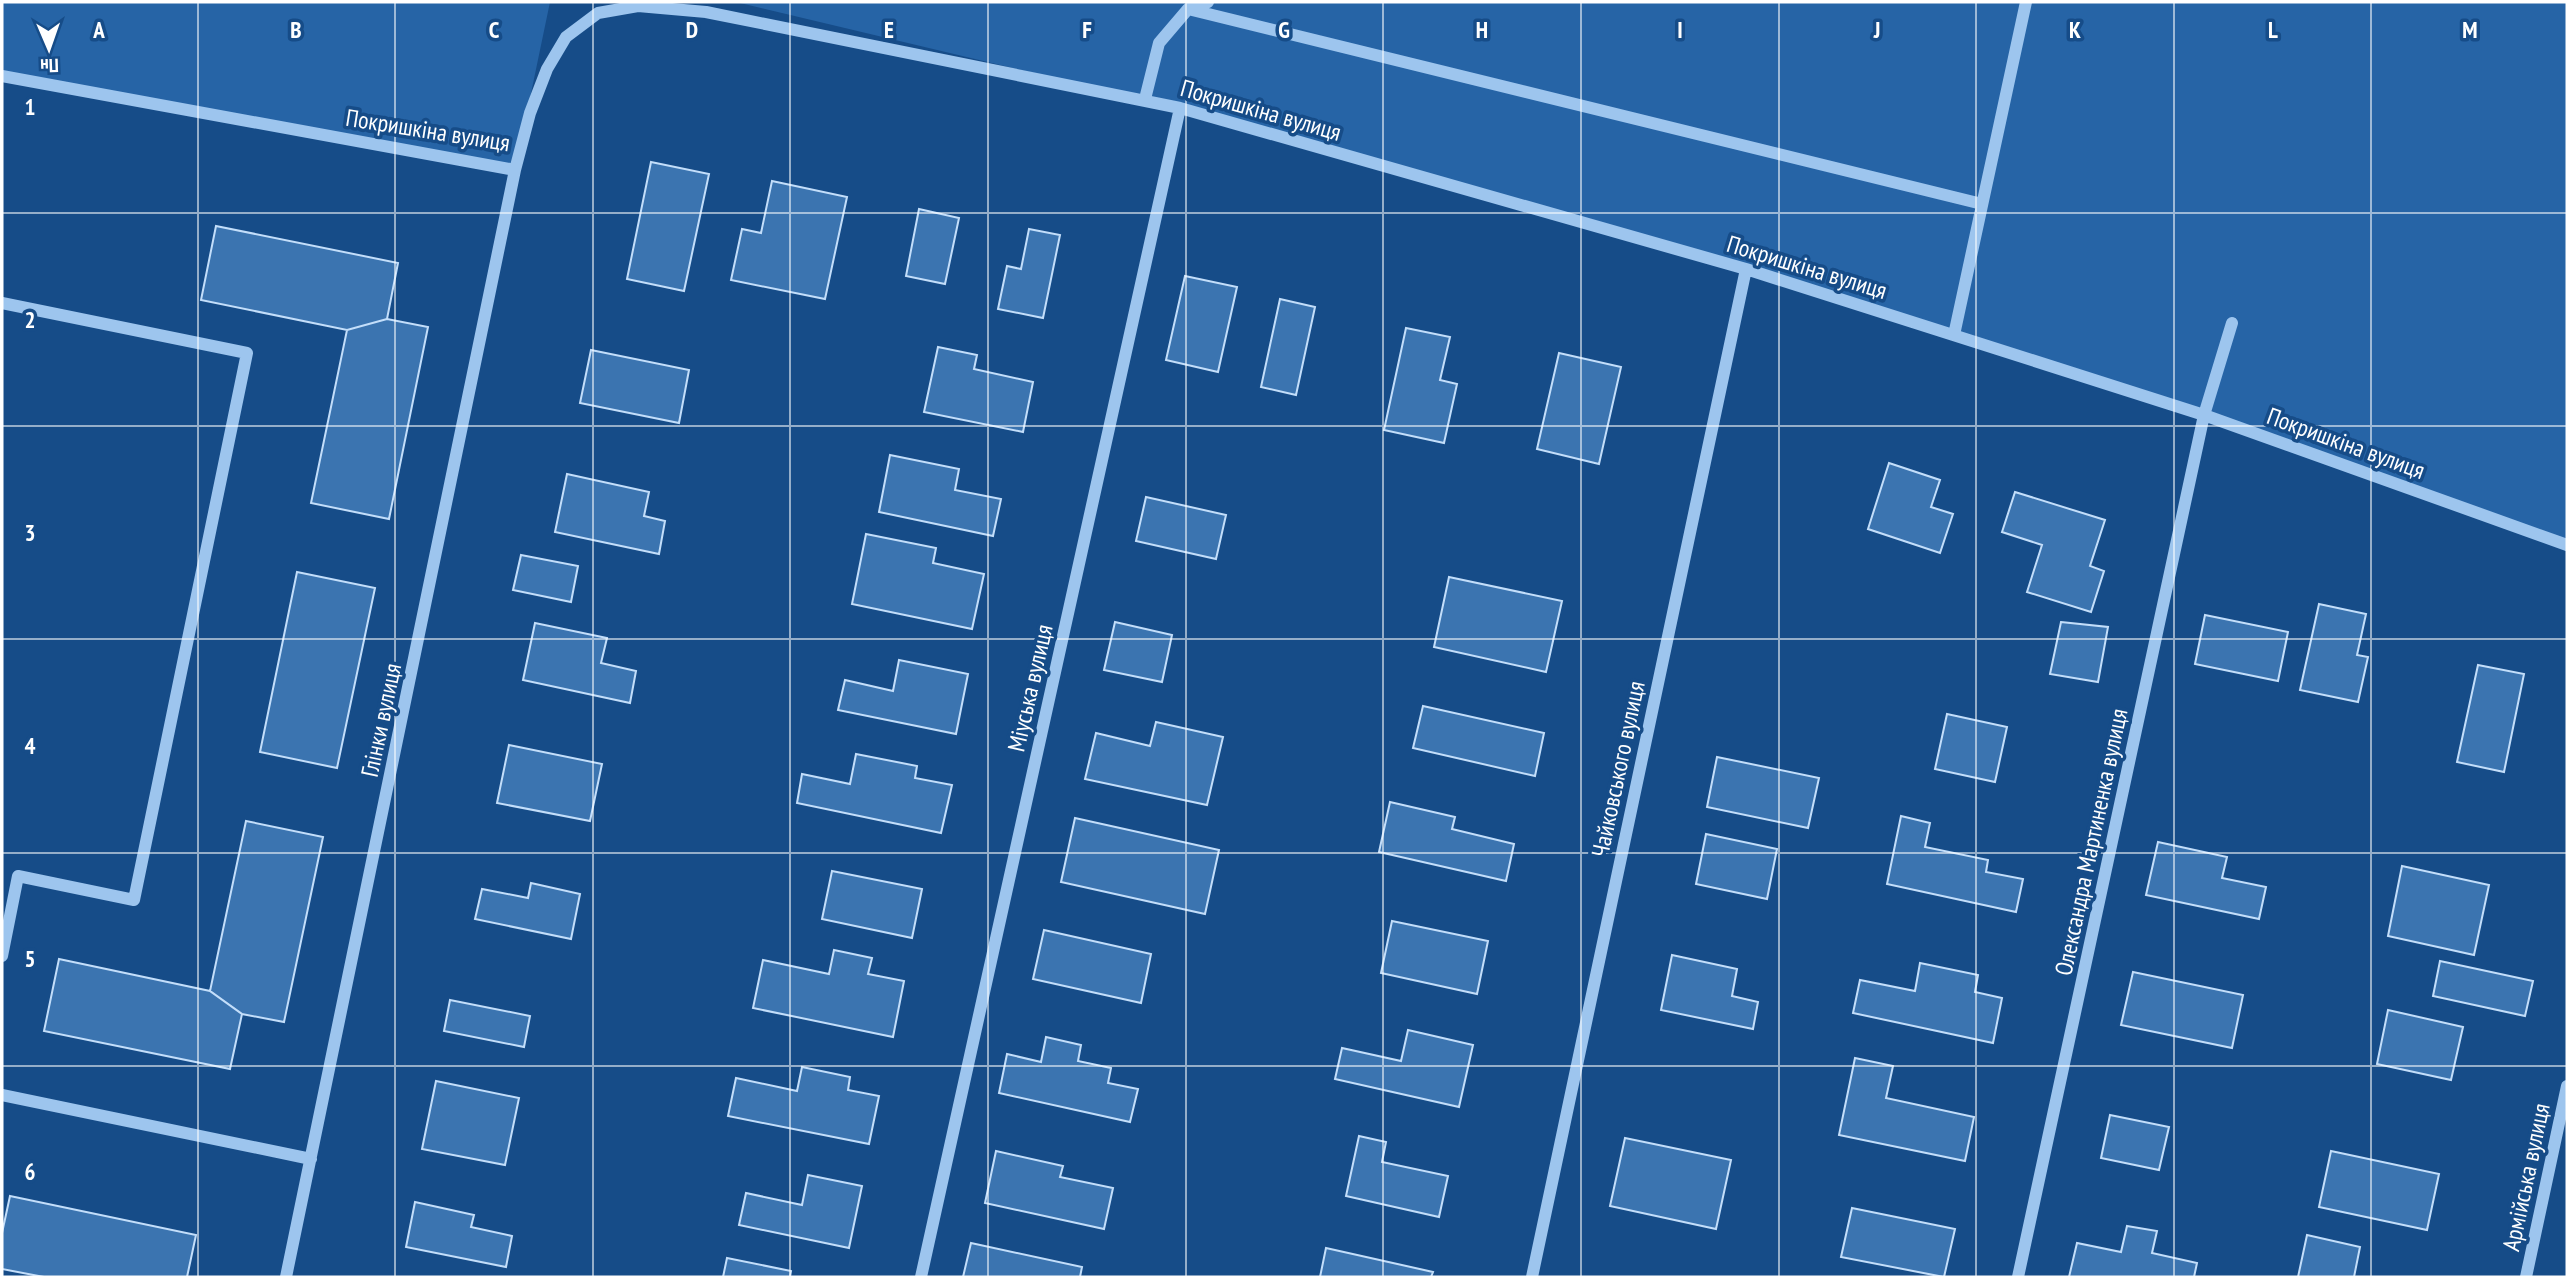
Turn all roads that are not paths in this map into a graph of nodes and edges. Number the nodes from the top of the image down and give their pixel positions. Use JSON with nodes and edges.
{"nodes":[{"id":1,"x":1208,"y":2,"type":"edge"},
{"id":2,"x":2026,"y":2,"type":"edge"},
{"id":3,"x":1188,"y":9,"type":"junction"},
{"id":4,"x":2,"y":76,"type":"edge"},
{"id":5,"x":1145,"y":99,"type":"junction"},
{"id":6,"x":1180,"y":108,"type":"junction"},
{"id":7,"x":515,"y":170,"type":"junction"},
{"id":8,"x":1982,"y":204,"type":"junction"},
{"id":9,"x":1746,"y":269,"type":"junction"},
{"id":10,"x":2,"y":303,"type":"edge"},
{"id":11,"x":2232,"y":323,"type":"dead end"},
{"id":12,"x":1954,"y":335,"type":"junction"},
{"id":13,"x":2204,"y":415,"type":"junction"},
{"id":14,"x":2567,"y":545,"type":"edge"},
{"id":15,"x":2,"y":956,"type":"edge"},
{"id":16,"x":2567,"y":1086,"type":"edge"},
{"id":17,"x":2,"y":1095,"type":"edge"},
{"id":18,"x":311,"y":1159,"type":"junction"},
{"id":19,"x":286,"y":1277,"type":"edge"},
{"id":20,"x":921,"y":1277,"type":"edge"},
{"id":21,"x":1532,"y":1277,"type":"edge"},
{"id":22,"x":2018,"y":1277,"type":"edge"},
{"id":23,"x":2526,"y":1277,"type":"edge"}],
"edges":[{"from":1,"to":3,"type":"street"},
{"from":2,"to":8,"type":"street"},
{"from":3,"to":5,"type":"street"},
{"from":3,"to":8,"type":"street"},
{"from":4,"to":7,"type":"street","name":"Покришкіна вулиця"},
{"from":5,"to":6,"type":"street","name":"Покришкіна вулиця"},
{"from":5,"to":7,"type":"street","name":"Покришкіна вулиця"},
{"from":6,"to":9,"type":"street","name":"Покришкіна вулиця"},
{"from":6,"to":20,"type":"street","name":"Міуська вулиця"},
{"from":7,"to":18,"type":"street","name":"Глінки вулиця"},
{"from":8,"to":12,"type":"street"},
{"from":9,"to":12,"type":"street","name":"Покришкіна вулиця"},
{"from":9,"to":21,"type":"street","name":"Чайковського вулиця"},
{"from":10,"to":15,"type":"street"},
{"from":11,"to":13,"type":"street","name":"Олександра Мартиненка вулиця"},
{"from":12,"to":13,"type":"street","name":"Покришкіна вулиця"},
{"from":13,"to":14,"type":"street","name":"Покришкіна вулиця"},
{"from":13,"to":22,"type":"street","name":"Олександра Мартиненка вулиця"},
{"from":16,"to":23,"type":"street","name":"Армійська вулиця"},
{"from":17,"to":18,"type":"street"},
{"from":18,"to":19,"type":"street","name":"Глінки вулиця"}]}
